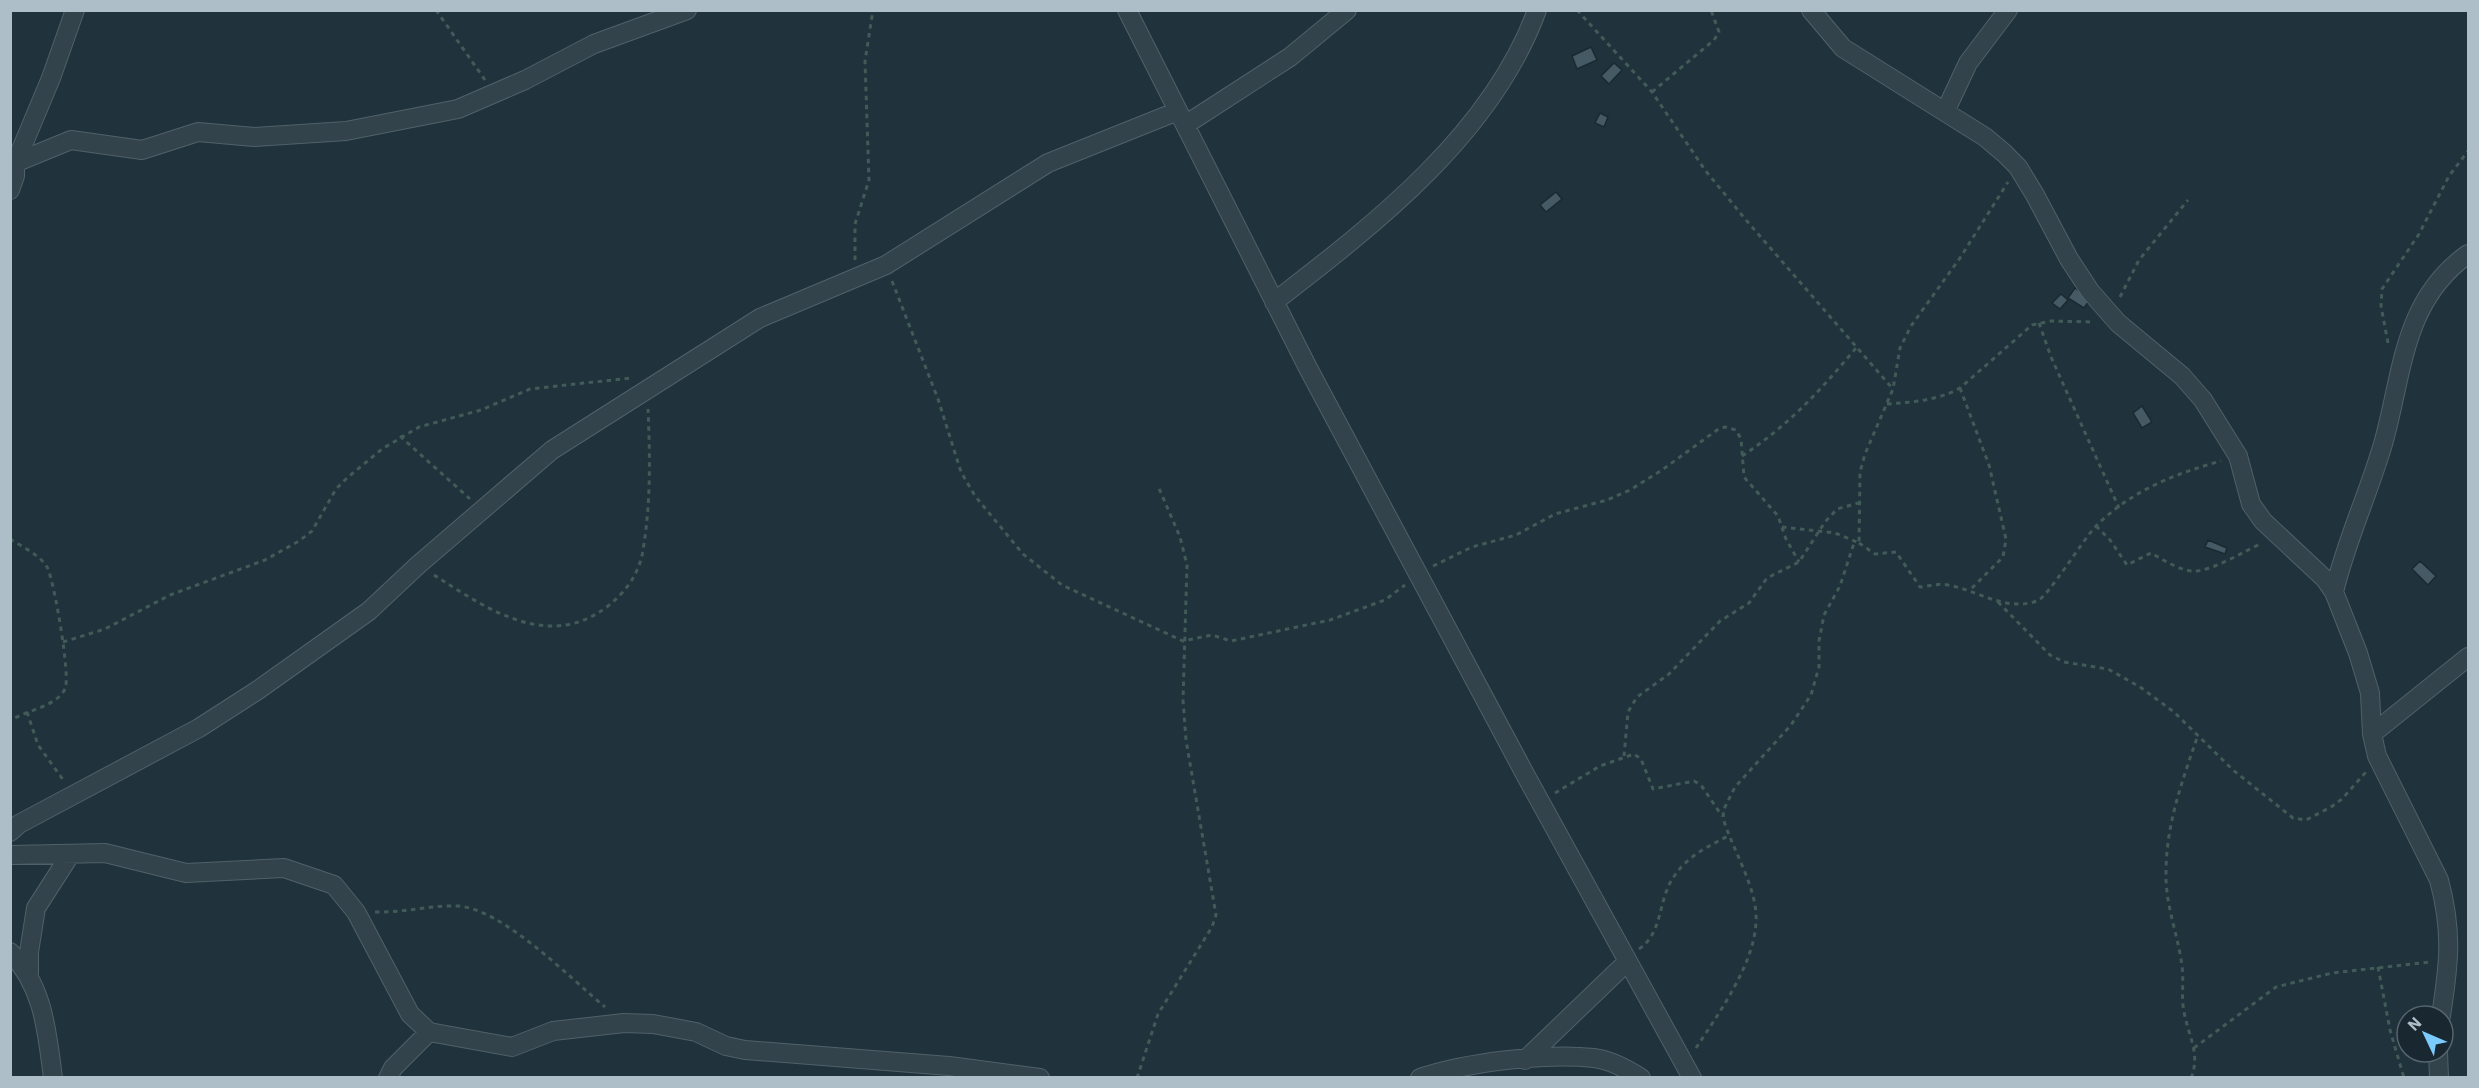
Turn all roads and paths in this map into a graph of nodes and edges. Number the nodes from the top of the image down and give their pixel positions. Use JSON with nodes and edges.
{"nodes":[{"id":1,"x":75,"y":10,"type":"edge"},
{"id":2,"x":436,"y":10,"type":"edge"},
{"id":3,"x":687,"y":10,"type":"edge"},
{"id":4,"x":873,"y":10,"type":"edge"},
{"id":5,"x":1126,"y":10,"type":"edge"},
{"id":6,"x":1347,"y":10,"type":"edge"},
{"id":7,"x":1537,"y":10,"type":"edge"},
{"id":8,"x":1577,"y":10,"type":"edge"},
{"id":9,"x":1711,"y":10,"type":"edge"},
{"id":10,"x":1811,"y":10,"type":"edge"},
{"id":11,"x":2007,"y":10,"type":"edge"},
{"id":12,"x":1652,"y":92,"type":"junction"},
{"id":13,"x":493,"y":94,"type":"junction"},
{"id":14,"x":1945,"y":112,"type":"junction"},
{"id":15,"x":1182,"y":118,"type":"junction"},
{"id":16,"x":2469,"y":151,"type":"edge"},
{"id":17,"x":13,"y":164,"type":"edge"},
{"id":18,"x":2018,"y":167,"type":"junction"},
{"id":19,"x":10,"y":190,"type":"edge"},
{"id":20,"x":2188,"y":200,"type":"dead end"},
{"id":21,"x":2469,"y":254,"type":"edge"},
{"id":22,"x":886,"y":265,"type":"junction"},
{"id":23,"x":854,"y":277,"type":"junction"},
{"id":24,"x":1274,"y":302,"type":"junction"},
{"id":25,"x":2115,"y":319,"type":"junction"},
{"id":26,"x":2039,"y":323,"type":"junction"},
{"id":27,"x":1856,"y":348,"type":"junction"},
{"id":28,"x":2398,"y":370,"type":"junction"},
{"id":29,"x":644,"y":382,"type":"junction"},
{"id":30,"x":1960,"y":388,"type":"junction"},
{"id":31,"x":1893,"y":389,"type":"junction"},
{"id":32,"x":1887,"y":404,"type":"junction"},
{"id":33,"x":400,"y":436,"type":"junction"},
{"id":34,"x":1742,"y":456,"type":"junction"},
{"id":35,"x":2238,"y":456,"type":"junction"},
{"id":36,"x":1158,"y":486,"type":"dead end"},
{"id":37,"x":472,"y":500,"type":"dead end"},
{"id":38,"x":1858,"y":503,"type":"junction"},
{"id":39,"x":2118,"y":508,"type":"junction"},
{"id":40,"x":2096,"y":526,"type":"junction"},
{"id":41,"x":1782,"y":527,"type":"junction"},
{"id":42,"x":1819,"y":531,"type":"junction"},
{"id":43,"x":2278,"y":536,"type":"junction"},
{"id":44,"x":10,"y":538,"type":"edge"},
{"id":45,"x":1854,"y":543,"type":"junction"},
{"id":46,"x":1859,"y":543,"type":"junction"},
{"id":47,"x":1799,"y":562,"type":"junction"},
{"id":48,"x":417,"y":565,"type":"junction"},
{"id":49,"x":1420,"y":574,"type":"junction"},
{"id":50,"x":1969,"y":591,"type":"junction"},
{"id":51,"x":2334,"y":592,"type":"junction"},
{"id":52,"x":1998,"y":603,"type":"junction"},
{"id":53,"x":1183,"y":641,"type":"junction"},
{"id":54,"x":63,"y":642,"type":"junction"},
{"id":55,"x":2469,"y":657,"type":"edge"},
{"id":56,"x":27,"y":712,"type":"junction"},
{"id":57,"x":10,"y":721,"type":"edge"},
{"id":58,"x":2372,"y":734,"type":"junction"},
{"id":59,"x":2198,"y":735,"type":"junction"},
{"id":60,"x":1624,"y":756,"type":"junction"},
{"id":61,"x":2377,"y":756,"type":"junction"},
{"id":62,"x":74,"y":795,"type":"junction"},
{"id":63,"x":1541,"y":803,"type":"junction"},
{"id":64,"x":1722,"y":816,"type":"junction"},
{"id":65,"x":10,"y":832,"type":"edge"},
{"id":66,"x":1728,"y":836,"type":"junction"},
{"id":67,"x":10,"y":855,"type":"edge"},
{"id":68,"x":70,"y":855,"type":"junction"},
{"id":69,"x":356,"y":912,"type":"junction"},
{"id":70,"x":10,"y":952,"type":"edge"},
{"id":71,"x":1626,"y":959,"type":"junction"},
{"id":72,"x":2449,"y":961,"type":"junction"},
{"id":73,"x":2378,"y":967,"type":"junction"},
{"id":74,"x":29,"y":974,"type":"junction"},
{"id":75,"x":2443,"y":1004,"type":"edge"},
{"id":76,"x":624,"y":1023,"type":"junction"},
{"id":77,"x":429,"y":1032,"type":"junction"},
{"id":78,"x":2194,"y":1048,"type":"junction"},
{"id":79,"x":1526,"y":1060,"type":"junction"},
{"id":80,"x":1689,"y":1071,"type":"edge"},
{"id":81,"x":53,"y":1077,"type":"edge"},
{"id":82,"x":388,"y":1077,"type":"edge"},
{"id":83,"x":1040,"y":1077,"type":"edge"},
{"id":84,"x":1137,"y":1077,"type":"edge"},
{"id":85,"x":1420,"y":1077,"type":"edge"},
{"id":86,"x":1641,"y":1077,"type":"edge"},
{"id":87,"x":2191,"y":1077,"type":"edge"},
{"id":88,"x":2404,"y":1077,"type":"edge"}],
"edges":[{"from":1,"to":17,"type":"street"},
{"from":2,"to":13,"type":"path"},
{"from":3,"to":13,"type":"street"},
{"from":4,"to":23,"type":"path"},
{"from":5,"to":15,"type":"street"},
{"from":6,"to":15,"type":"street"},
{"from":7,"to":24,"type":"street"},
{"from":8,"to":12,"type":"path"},
{"from":9,"to":12,"type":"path"},
{"from":10,"to":14,"type":"street"},
{"from":11,"to":14,"type":"street"},
{"from":12,"to":27,"type":"path"},
{"from":13,"to":17,"type":"street"},
{"from":14,"to":18,"type":"street"},
{"from":15,"to":22,"type":"street"},
{"from":15,"to":24,"type":"street"},
{"from":16,"to":28,"type":"path"},
{"from":17,"to":19,"type":"street"},
{"from":18,"to":25,"type":"street"},
{"from":18,"to":31,"type":"path"},
{"from":20,"to":25,"type":"path"},
{"from":21,"to":28,"type":"street"},
{"from":22,"to":23,"type":"street"},
{"from":22,"to":53,"type":"path"},
{"from":23,"to":29,"type":"street"},
{"from":24,"to":49,"type":"street"},
{"from":25,"to":26,"type":"path"},
{"from":25,"to":35,"type":"street"},
{"from":26,"to":30,"type":"path"},
{"from":26,"to":39,"type":"path"},
{"from":27,"to":31,"type":"path"},
{"from":27,"to":34,"type":"path"},
{"from":28,"to":51,"type":"street"},
{"from":29,"to":33,"type":"path"},
{"from":29,"to":48,"type":"street"},
{"from":29,"to":48,"type":"path"},
{"from":30,"to":32,"type":"path"},
{"from":30,"to":50,"type":"path"},
{"from":31,"to":32,"type":"path"},
{"from":32,"to":38,"type":"path"},
{"from":33,"to":37,"type":"path"},
{"from":33,"to":54,"type":"path"},
{"from":34,"to":41,"type":"path"},
{"from":34,"to":49,"type":"path"},
{"from":35,"to":39,"type":"path"},
{"from":35,"to":43,"type":"street"},
{"from":36,"to":53,"type":"path"},
{"from":38,"to":42,"type":"path"},
{"from":38,"to":46,"type":"path"},
{"from":39,"to":40,"type":"path"},
{"from":40,"to":43,"type":"path"},
{"from":40,"to":52,"type":"path"},
{"from":41,"to":42,"type":"path"},
{"from":41,"to":47,"type":"path"},
{"from":42,"to":45,"type":"path"},
{"from":42,"to":47,"type":"path"},
{"from":43,"to":51,"type":"street"},
{"from":44,"to":54,"type":"path"},
{"from":45,"to":46,"type":"path"},
{"from":45,"to":64,"type":"path"},
{"from":46,"to":50,"type":"path"},
{"from":47,"to":60,"type":"path"},
{"from":48,"to":62,"type":"street"},
{"from":49,"to":53,"type":"path"},
{"from":49,"to":63,"type":"street"},
{"from":50,"to":52,"type":"path"},
{"from":51,"to":58,"type":"street"},
{"from":52,"to":59,"type":"path"},
{"from":53,"to":84,"type":"path"},
{"from":54,"to":56,"type":"path"},
{"from":55,"to":58,"type":"street"},
{"from":56,"to":57,"type":"path"},
{"from":56,"to":62,"type":"path"},
{"from":58,"to":61,"type":"street"},
{"from":59,"to":61,"type":"path"},
{"from":59,"to":78,"type":"path"},
{"from":60,"to":63,"type":"path"},
{"from":60,"to":64,"type":"path"},
{"from":61,"to":72,"type":"street"},
{"from":62,"to":65,"type":"street"},
{"from":63,"to":71,"type":"street"},
{"from":64,"to":66,"type":"path"},
{"from":66,"to":71,"type":"path"},
{"from":66,"to":80,"type":"path"},
{"from":67,"to":68,"type":"street"},
{"from":68,"to":69,"type":"street"},
{"from":68,"to":74,"type":"street"},
{"from":69,"to":76,"type":"path"},
{"from":69,"to":77,"type":"street"},
{"from":70,"to":74,"type":"street"},
{"from":71,"to":79,"type":"street"},
{"from":71,"to":80,"type":"street"},
{"from":72,"to":73,"type":"path"},
{"from":72,"to":75,"type":"street"},
{"from":73,"to":78,"type":"path"},
{"from":73,"to":88,"type":"path"},
{"from":74,"to":81,"type":"street"},
{"from":76,"to":77,"type":"street"},
{"from":76,"to":83,"type":"street"},
{"from":77,"to":82,"type":"street"},
{"from":78,"to":87,"type":"path"},
{"from":79,"to":85,"type":"street"},
{"from":79,"to":86,"type":"street"}]}
